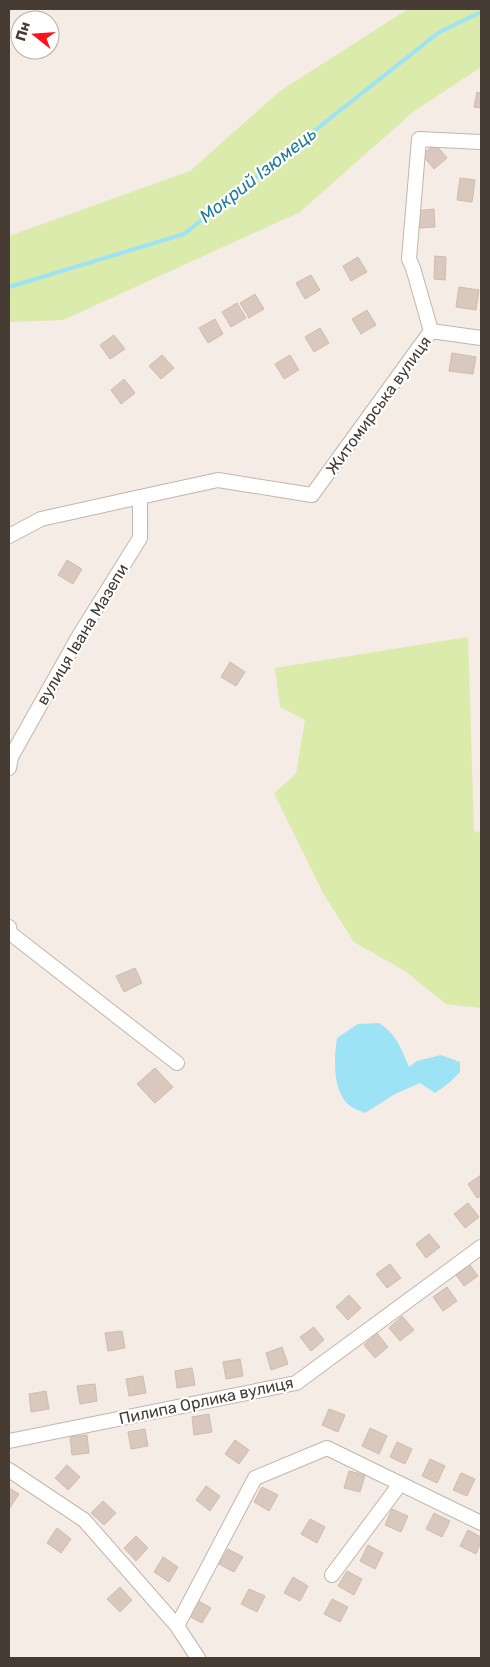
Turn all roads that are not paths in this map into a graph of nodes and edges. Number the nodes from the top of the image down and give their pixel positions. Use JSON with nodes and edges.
{"nodes":[{"id":1,"x":481,"y":142,"type":"edge"},
{"id":2,"x":431,"y":331,"type":"junction"},
{"id":3,"x":481,"y":338,"type":"edge"},
{"id":4,"x":140,"y":497,"type":"junction"},
{"id":5,"x":9,"y":536,"type":"edge"},
{"id":6,"x":9,"y":768,"type":"edge"},
{"id":7,"x":9,"y":927,"type":"edge"},
{"id":8,"x":177,"y":1063,"type":"dead end"},
{"id":9,"x":481,"y":1247,"type":"edge"},
{"id":10,"x":9,"y":1441,"type":"edge"},
{"id":11,"x":9,"y":1470,"type":"edge"},
{"id":12,"x":400,"y":1484,"type":"junction"},
{"id":13,"x":481,"y":1523,"type":"edge"},
{"id":14,"x":332,"y":1575,"type":"dead end"},
{"id":15,"x":177,"y":1626,"type":"junction"},
{"id":16,"x":198,"y":1658,"type":"edge"}],
"edges":[{"from":1,"to":2,"type":"street"},
{"from":2,"to":3,"type":"street","name":"Житомирська вулиця"},
{"from":2,"to":4,"type":"street","name":"Житомирська вулиця"},
{"from":4,"to":5,"type":"street"},
{"from":4,"to":6,"type":"street","name":"вулиця Івана Мазепи"},
{"from":7,"to":8,"type":"street"},
{"from":9,"to":10,"type":"street","name":"Пилипа Орлика вулиця"},
{"from":11,"to":15,"type":"street"},
{"from":12,"to":13,"type":"street"},
{"from":12,"to":14,"type":"street"},
{"from":12,"to":15,"type":"street"},
{"from":15,"to":16,"type":"street"}]}
